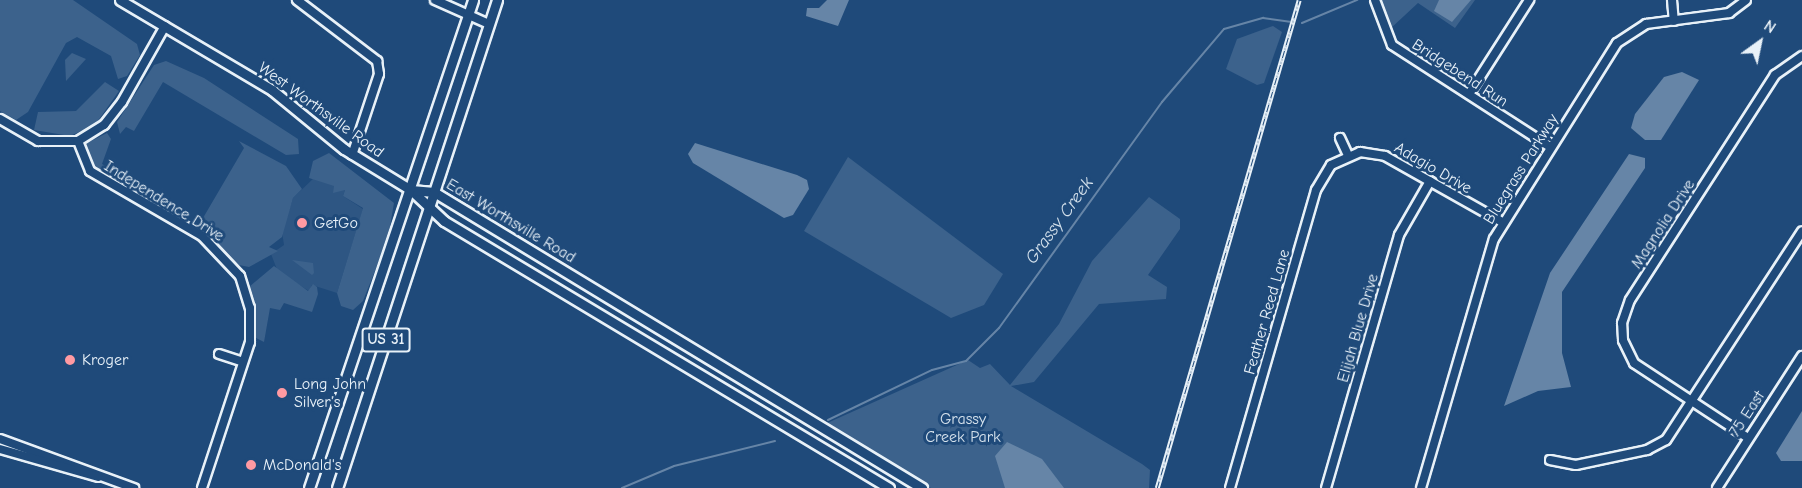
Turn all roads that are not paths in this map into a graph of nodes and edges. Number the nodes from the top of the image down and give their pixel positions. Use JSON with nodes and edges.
{"nodes":[{"id":1,"x":120,"y":0,"type":"edge"},
{"id":2,"x":297,"y":0,"type":"edge"},
{"id":3,"x":435,"y":0,"type":"edge"},
{"id":4,"x":473,"y":0,"type":"edge"},
{"id":5,"x":497,"y":0,"type":"edge"},
{"id":6,"x":1529,"y":0,"type":"edge"},
{"id":7,"x":1672,"y":0,"type":"edge"},
{"id":8,"x":1746,"y":0,"type":"edge"},
{"id":9,"x":446,"y":3,"type":"edge"},
{"id":10,"x":1375,"y":3,"type":"edge"},
{"id":11,"x":468,"y":16,"type":"junction"},
{"id":12,"x":1674,"y":21,"type":"junction"},
{"id":13,"x":489,"y":24,"type":"junction"},
{"id":14,"x":165,"y":26,"type":"junction"},
{"id":15,"x":1802,"y":56,"type":"edge"},
{"id":16,"x":1469,"y":94,"type":"junction"},
{"id":17,"x":0,"y":119,"type":"edge"},
{"id":18,"x":1340,"y":138,"type":"dead end"},
{"id":19,"x":78,"y":141,"type":"junction"},
{"id":20,"x":1550,"y":147,"type":"junction"},
{"id":21,"x":352,"y":155,"type":"junction"},
{"id":22,"x":1348,"y":155,"type":"junction"},
{"id":23,"x":1430,"y":181,"type":"junction"},
{"id":24,"x":411,"y":190,"type":"junction"},
{"id":25,"x":434,"y":192,"type":"junction"},
{"id":26,"x":428,"y":211,"type":"junction"},
{"id":27,"x":1502,"y":222,"type":"junction"},
{"id":28,"x":1802,"y":231,"type":"edge"},
{"id":29,"x":219,"y":354,"type":"dead end"},
{"id":30,"x":1802,"y":356,"type":"edge"},
{"id":31,"x":243,"y":362,"type":"junction"},
{"id":32,"x":1693,"y":402,"type":"junction"},
{"id":33,"x":1748,"y":438,"type":"junction"},
{"id":34,"x":0,"y":439,"type":"edge"},
{"id":35,"x":0,"y":449,"type":"edge"},
{"id":36,"x":1550,"y":460,"type":"dead end"},
{"id":37,"x":102,"y":477,"type":"junction"},
{"id":38,"x":134,"y":488,"type":"edge"},
{"id":39,"x":202,"y":488,"type":"edge"},
{"id":40,"x":309,"y":488,"type":"edge"},
{"id":41,"x":338,"y":488,"type":"edge"},
{"id":42,"x":889,"y":488,"type":"edge"},
{"id":43,"x":922,"y":488,"type":"edge"},
{"id":44,"x":1230,"y":488,"type":"edge"},
{"id":45,"x":1326,"y":488,"type":"edge"},
{"id":46,"x":1421,"y":488,"type":"edge"},
{"id":47,"x":1717,"y":488,"type":"edge"}],
"edges":[{"from":1,"to":14,"type":"main road","name":"West Worthsville Road"},
{"from":2,"to":21,"type":"street"},
{"from":3,"to":9,"type":"street"},
{"from":4,"to":11,"type":"main road","number":"US 31"},
{"from":5,"to":13,"type":"main road","number":"US 31"},
{"from":6,"to":16,"type":"street"},
{"from":7,"to":12,"type":"street"},
{"from":8,"to":12,"type":"street","name":"Bluegrass Parkway"},
{"from":9,"to":11,"type":"street"},
{"from":10,"to":16,"type":"street","name":"Bridgebend Run"},
{"from":11,"to":13,"type":"street"},
{"from":11,"to":24,"type":"main road","number":"US 31"},
{"from":12,"to":20,"type":"street","name":"Bluegrass Parkway"},
{"from":13,"to":25,"type":"main road","number":"US 31"},
{"from":14,"to":19,"type":"street"},
{"from":14,"to":21,"type":"main road","name":"West Worthsville Road"},
{"from":15,"to":32,"type":"street","name":"Magnolia Drive"},
{"from":16,"to":20,"type":"street","name":"Bridgebend Run"},
{"from":17,"to":19,"type":"street"},
{"from":18,"to":22,"type":"street"},
{"from":19,"to":31,"type":"street","name":"Independence Drive"},
{"from":20,"to":27,"type":"street","name":"Bluegrass Parkway"},
{"from":21,"to":24,"type":"main road","name":"West Worthsville Road"},
{"from":22,"to":23,"type":"street","name":"Adagio Drive"},
{"from":22,"to":44,"type":"street","name":"Feather Reed Lane"},
{"from":23,"to":27,"type":"street","name":"Adagio Drive"},
{"from":23,"to":45,"type":"street","name":"Elijah Blue Drive"},
{"from":24,"to":25,"type":"main road","name":"East Worthsville Road"},
{"from":24,"to":26,"type":"main road","name":"East Worthsville Road"},
{"from":24,"to":40,"type":"main road","number":"US 31"},
{"from":25,"to":26,"type":"main road","number":"US 31"},
{"from":25,"to":43,"type":"main road","name":"East Worthsville Road"},
{"from":26,"to":41,"type":"main road","number":"US 31"},
{"from":26,"to":42,"type":"main road","name":"East Worthsville Road"},
{"from":27,"to":46,"type":"street","name":"Bluegrass Parkway"},
{"from":28,"to":32,"type":"street"},
{"from":29,"to":31,"type":"street"},
{"from":30,"to":33,"type":"street","name":"75 East"},
{"from":31,"to":39,"type":"street","name":"Independence Drive"},
{"from":32,"to":33,"type":"street","name":"Magnolia Drive"},
{"from":32,"to":36,"type":"street"},
{"from":33,"to":47,"type":"street","name":"75 East"},
{"from":34,"to":37,"type":"street"},
{"from":35,"to":37,"type":"street"},
{"from":37,"to":38,"type":"street"}]}
